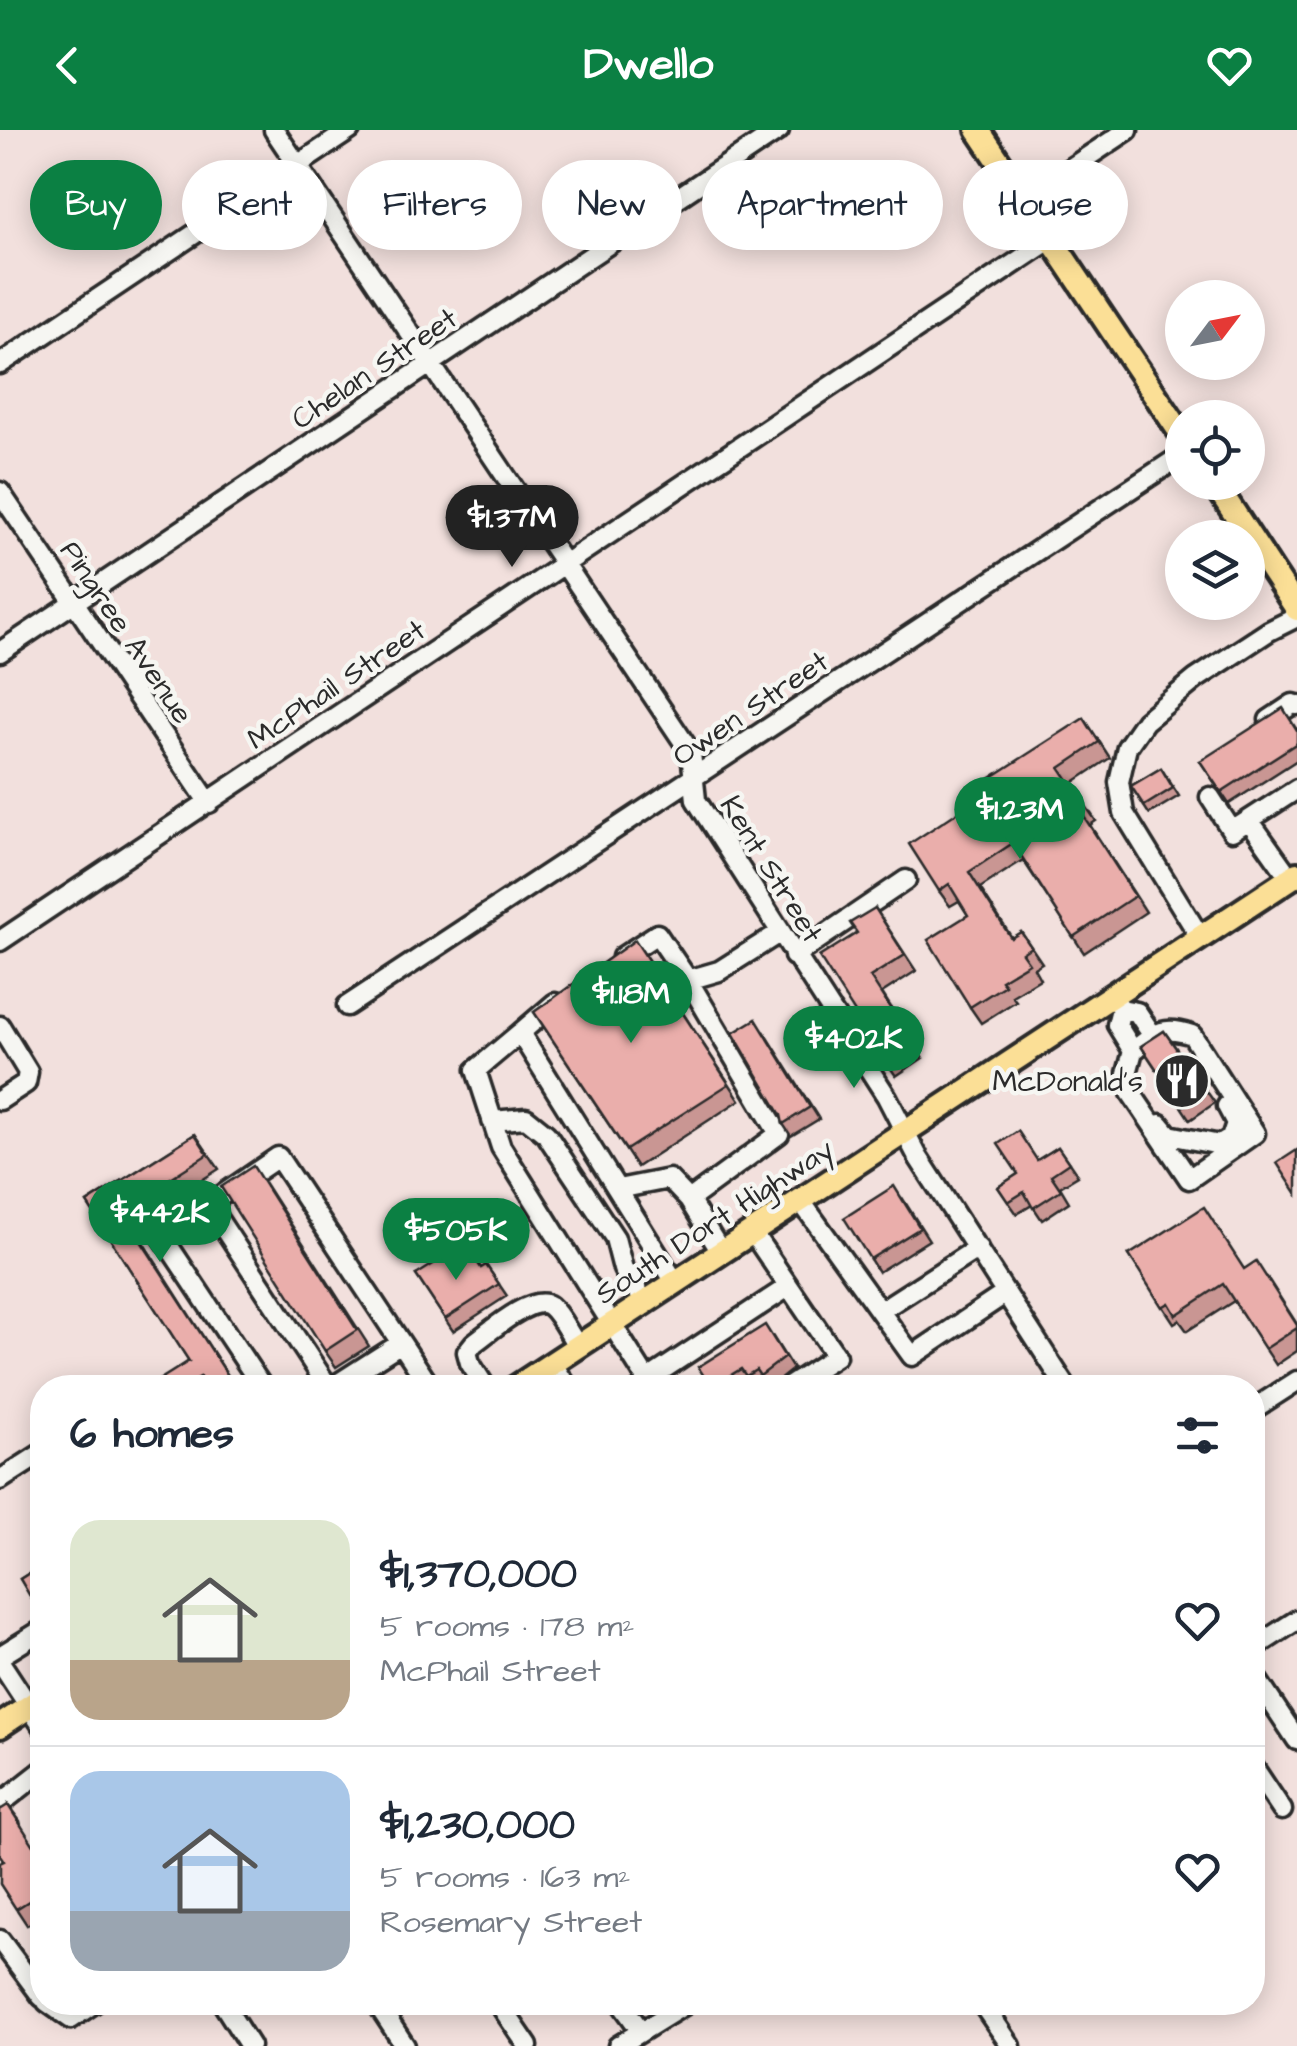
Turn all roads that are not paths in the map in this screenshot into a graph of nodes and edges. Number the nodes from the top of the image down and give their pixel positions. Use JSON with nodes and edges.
{"nodes":[{"id":1,"x":274,"y":130,"type":"edge"},
{"id":2,"x":350,"y":130,"type":"edge"},
{"id":3,"x":779,"y":130,"type":"edge"},
{"id":4,"x":978,"y":130,"type":"edge"},
{"id":5,"x":1128,"y":130,"type":"edge"},
{"id":6,"x":294,"y":160,"type":"edge"},
{"id":7,"x":305,"y":160,"type":"edge"},
{"id":8,"x":998,"y":160,"type":"edge"},
{"id":9,"x":1083,"y":160,"type":"edge"},
{"id":10,"x":327,"y":210,"type":"edge"},
{"id":11,"x":182,"y":242,"type":"edge"},
{"id":12,"x":1035,"y":250,"type":"edge"},
{"id":13,"x":1058,"y":250,"type":"edge"},
{"id":14,"x":0,"y":364,"type":"edge"},
{"id":15,"x":431,"y":364,"type":"junction"},
{"id":16,"x":1165,"y":409,"type":"edge"},
{"id":17,"x":1165,"y":466,"type":"edge"},
{"id":18,"x":0,"y":492,"type":"edge"},
{"id":19,"x":1226,"y":500,"type":"edge"},
{"id":20,"x":564,"y":564,"type":"junction"},
{"id":21,"x":75,"y":602,"type":"junction"},
{"id":22,"x":1297,"y":609,"type":"edge"},
{"id":23,"x":1297,"y":617,"type":"edge"},
{"id":24,"x":0,"y":652,"type":"edge"},
{"id":25,"x":1297,"y":705,"type":"edge"},
{"id":26,"x":1268,"y":720,"type":"edge"},
{"id":27,"x":695,"y":778,"type":"junction"},
{"id":28,"x":1297,"y":789,"type":"edge"},
{"id":29,"x":1210,"y":797,"type":"dead end"},
{"id":30,"x":208,"y":802,"type":"junction"},
{"id":31,"x":1248,"y":820,"type":"junction"},
{"id":32,"x":1294,"y":876,"type":"edge"},
{"id":33,"x":906,"y":880,"type":"dead end"},
{"id":34,"x":780,"y":933,"type":"junction"},
{"id":35,"x":1200,"y":937,"type":"junction"},
{"id":36,"x":0,"y":941,"type":"edge"},
{"id":37,"x":794,"y":956,"type":"junction"},
{"id":38,"x":600,"y":973,"type":"edge"},
{"id":39,"x":688,"y":980,"type":"junction"},
{"id":40,"x":571,"y":992,"type":"edge"},
{"id":41,"x":1117,"y":1003,"type":"junction"},
{"id":42,"x":346,"y":1006,"type":"dead end"},
{"id":43,"x":0,"y":1026,"type":"edge"},
{"id":44,"x":1175,"y":1029,"type":"junction"},
{"id":45,"x":520,"y":1033,"type":"junction"},
{"id":46,"x":1154,"y":1036,"type":"junction"},
{"id":47,"x":1134,"y":1050,"type":"junction"},
{"id":48,"x":0,"y":1100,"type":"edge"},
{"id":49,"x":1144,"y":1112,"type":"junction"},
{"id":50,"x":492,"y":1120,"type":"junction"},
{"id":51,"x":904,"y":1132,"type":"junction"},
{"id":52,"x":618,"y":1190,"type":"junction"},
{"id":53,"x":689,"y":1200,"type":"junction"},
{"id":54,"x":800,"y":1200,"type":"junction"},
{"id":55,"x":208,"y":1204,"type":"junction"},
{"id":56,"x":752,"y":1232,"type":"junction"},
{"id":57,"x":978,"y":1248,"type":"junction"},
{"id":58,"x":721,"y":1252,"type":"junction"},
{"id":59,"x":675,"y":1282,"type":"junction"},
{"id":60,"x":788,"y":1287,"type":"junction"},
{"id":61,"x":1006,"y":1293,"type":"junction"},
{"id":62,"x":644,"y":1302,"type":"junction"},
{"id":63,"x":880,"y":1312,"type":"junction"},
{"id":64,"x":612,"y":1324,"type":"junction"},
{"id":65,"x":401,"y":1342,"type":"junction"},
{"id":66,"x":578,"y":1346,"type":"junction"},
{"id":67,"x":552,"y":1363,"type":"junction"},
{"id":68,"x":255,"y":1375,"type":"edge"},
{"id":69,"x":321,"y":1375,"type":"edge"},
{"id":70,"x":350,"y":1375,"type":"edge"},
{"id":71,"x":423,"y":1375,"type":"edge"},
{"id":72,"x":478,"y":1375,"type":"edge"},
{"id":73,"x":534,"y":1375,"type":"edge"},
{"id":74,"x":560,"y":1375,"type":"edge"},
{"id":75,"x":644,"y":1375,"type":"edge"},
{"id":76,"x":664,"y":1375,"type":"edge"},
{"id":77,"x":811,"y":1375,"type":"edge"},
{"id":78,"x":1060,"y":1375,"type":"edge"},
{"id":79,"x":1297,"y":1381,"type":"edge"},
{"id":80,"x":1265,"y":1402,"type":"edge"},
{"id":81,"x":30,"y":1461,"type":"edge"},
{"id":82,"x":0,"y":1480,"type":"edge"},
{"id":83,"x":1297,"y":1620,"type":"edge"},
{"id":84,"x":30,"y":1638,"type":"edge"},
{"id":85,"x":1265,"y":1641,"type":"edge"},
{"id":86,"x":0,"y":1659,"type":"edge"},
{"id":87,"x":1265,"y":1692,"type":"edge"},
{"id":88,"x":30,"y":1699,"type":"edge"},
{"id":89,"x":30,"y":1713,"type":"edge"},
{"id":90,"x":0,"y":1726,"type":"edge"},
{"id":91,"x":1297,"y":1740,"type":"edge"},
{"id":92,"x":30,"y":1781,"type":"edge"},
{"id":93,"x":1265,"y":1784,"type":"edge"},
{"id":94,"x":0,"y":1804,"type":"edge"},
{"id":95,"x":1282,"y":1810,"type":"dead end"},
{"id":96,"x":0,"y":1940,"type":"edge"},
{"id":97,"x":30,"y":1980,"type":"edge"},
{"id":98,"x":230,"y":2015,"type":"edge"},
{"id":99,"x":384,"y":2015,"type":"edge"},
{"id":100,"x":507,"y":2015,"type":"edge"},
{"id":101,"x":629,"y":2015,"type":"edge"},
{"id":102,"x":667,"y":2015,"type":"edge"},
{"id":103,"x":992,"y":2015,"type":"edge"},
{"id":104,"x":641,"y":2031,"type":"junction"},
{"id":105,"x":250,"y":2046,"type":"edge"},
{"id":106,"x":404,"y":2046,"type":"edge"},
{"id":107,"x":528,"y":2046,"type":"edge"},
{"id":108,"x":618,"y":2046,"type":"edge"},
{"id":109,"x":1011,"y":2046,"type":"edge"}],
"edges":[{"from":1,"to":6,"type":"street","name":"Kent Street"},
{"from":2,"to":7,"type":"street"},
{"from":3,"to":15,"type":"street","name":"Chelan Street"},
{"from":4,"to":8,"type":"main road"},
{"from":5,"to":9,"type":"street"},
{"from":10,"to":15,"type":"street","name":"Kent Street"},
{"from":11,"to":14,"type":"street"},
{"from":12,"to":20,"type":"street","name":"McPhail Street"},
{"from":13,"to":16,"type":"main road"},
{"from":15,"to":20,"type":"street","name":"Kent Street"},
{"from":15,"to":21,"type":"street","name":"Chelan Street"},
{"from":17,"to":27,"type":"street","name":"Owen Street"},
{"from":18,"to":21,"type":"street","name":"Pingree Avenue"},
{"from":19,"to":22,"type":"main road"},
{"from":20,"to":27,"type":"street","name":"Kent Street"},
{"from":20,"to":30,"type":"street","name":"McPhail Street"},
{"from":21,"to":24,"type":"street","name":"Chelan Street"},
{"from":21,"to":30,"type":"street","name":"Pingree Avenue"},
{"from":23,"to":35,"type":"street"},
{"from":25,"to":26,"type":"street"},
{"from":27,"to":34,"type":"street","name":"Kent Street"},
{"from":27,"to":42,"type":"street","name":"Owen Street"},
{"from":28,"to":31,"type":"street"},
{"from":29,"to":31,"type":"street"},
{"from":30,"to":36,"type":"street","name":"McPhail Street"},
{"from":31,"to":32,"type":"street"},
{"from":32,"to":35,"type":"main road","name":"South Dort Highway"},
{"from":33,"to":37,"type":"street"},
{"from":34,"to":37,"type":"street","name":"Kent Street"},
{"from":34,"to":39,"type":"street"},
{"from":35,"to":41,"type":"main road","name":"South Dort Highway"},
{"from":37,"to":51,"type":"street","name":"Kent Street"},
{"from":38,"to":39,"type":"street"},
{"from":39,"to":53,"type":"street"},
{"from":40,"to":45,"type":"street"},
{"from":41,"to":46,"type":"street"},
{"from":41,"to":47,"type":"street"},
{"from":41,"to":51,"type":"main road","name":"South Dort Highway"},
{"from":43,"to":48,"type":"street"},
{"from":44,"to":46,"type":"street"},
{"from":44,"to":49,"type":"street"},
{"from":44,"to":49,"type":"street"},
{"from":45,"to":50,"type":"street"},
{"from":45,"to":52,"type":"street"},
{"from":46,"to":47,"type":"street"},
{"from":47,"to":49,"type":"street"},
{"from":50,"to":62,"type":"street"},
{"from":50,"to":64,"type":"street"},
{"from":51,"to":54,"type":"main road","name":"South Dort Highway"},
{"from":51,"to":57,"type":"street","name":"Kent Street"},
{"from":52,"to":53,"type":"street"},
{"from":52,"to":59,"type":"street"},
{"from":53,"to":58,"type":"street"},
{"from":54,"to":56,"type":"main road","name":"South Dort Highway"},
{"from":54,"to":63,"type":"street"},
{"from":55,"to":65,"type":"street"},
{"from":55,"to":68,"type":"street"},
{"from":55,"to":69,"type":"street"},
{"from":56,"to":58,"type":"main road","name":"South Dort Highway"},
{"from":56,"to":60,"type":"street"},
{"from":57,"to":61,"type":"street","name":"Kent Street"},
{"from":57,"to":63,"type":"street"},
{"from":58,"to":59,"type":"main road","name":"South Dort Highway"},
{"from":59,"to":62,"type":"main road","name":"South Dort Highway"},
{"from":60,"to":76,"type":"street"},
{"from":60,"to":77,"type":"street"},
{"from":61,"to":63,"type":"street"},
{"from":61,"to":78,"type":"street","name":"Kent Street"},
{"from":62,"to":64,"type":"main road","name":"South Dort Highway"},
{"from":64,"to":66,"type":"main road","name":"South Dort Highway"},
{"from":64,"to":75,"type":"street"},
{"from":65,"to":70,"type":"street"},
{"from":65,"to":71,"type":"street"},
{"from":66,"to":67,"type":"main road","name":"South Dort Highway"},
{"from":66,"to":72,"type":"street"},
{"from":67,"to":73,"type":"main road","name":"South Dort Highway"},
{"from":67,"to":74,"type":"street"},
{"from":79,"to":80,"type":"street"},
{"from":81,"to":82,"type":"street"},
{"from":83,"to":85,"type":"street"},
{"from":84,"to":86,"type":"street"},
{"from":86,"to":88,"type":"street"},
{"from":87,"to":91,"type":"street"},
{"from":89,"to":90,"type":"main road"},
{"from":92,"to":94,"type":"street"},
{"from":93,"to":95,"type":"street"},
{"from":96,"to":97,"type":"street"},
{"from":98,"to":105,"type":"street"},
{"from":99,"to":106,"type":"street"},
{"from":100,"to":107,"type":"street"},
{"from":101,"to":104,"type":"street"},
{"from":102,"to":104,"type":"street"},
{"from":103,"to":109,"type":"street"},
{"from":104,"to":108,"type":"street"}]}
